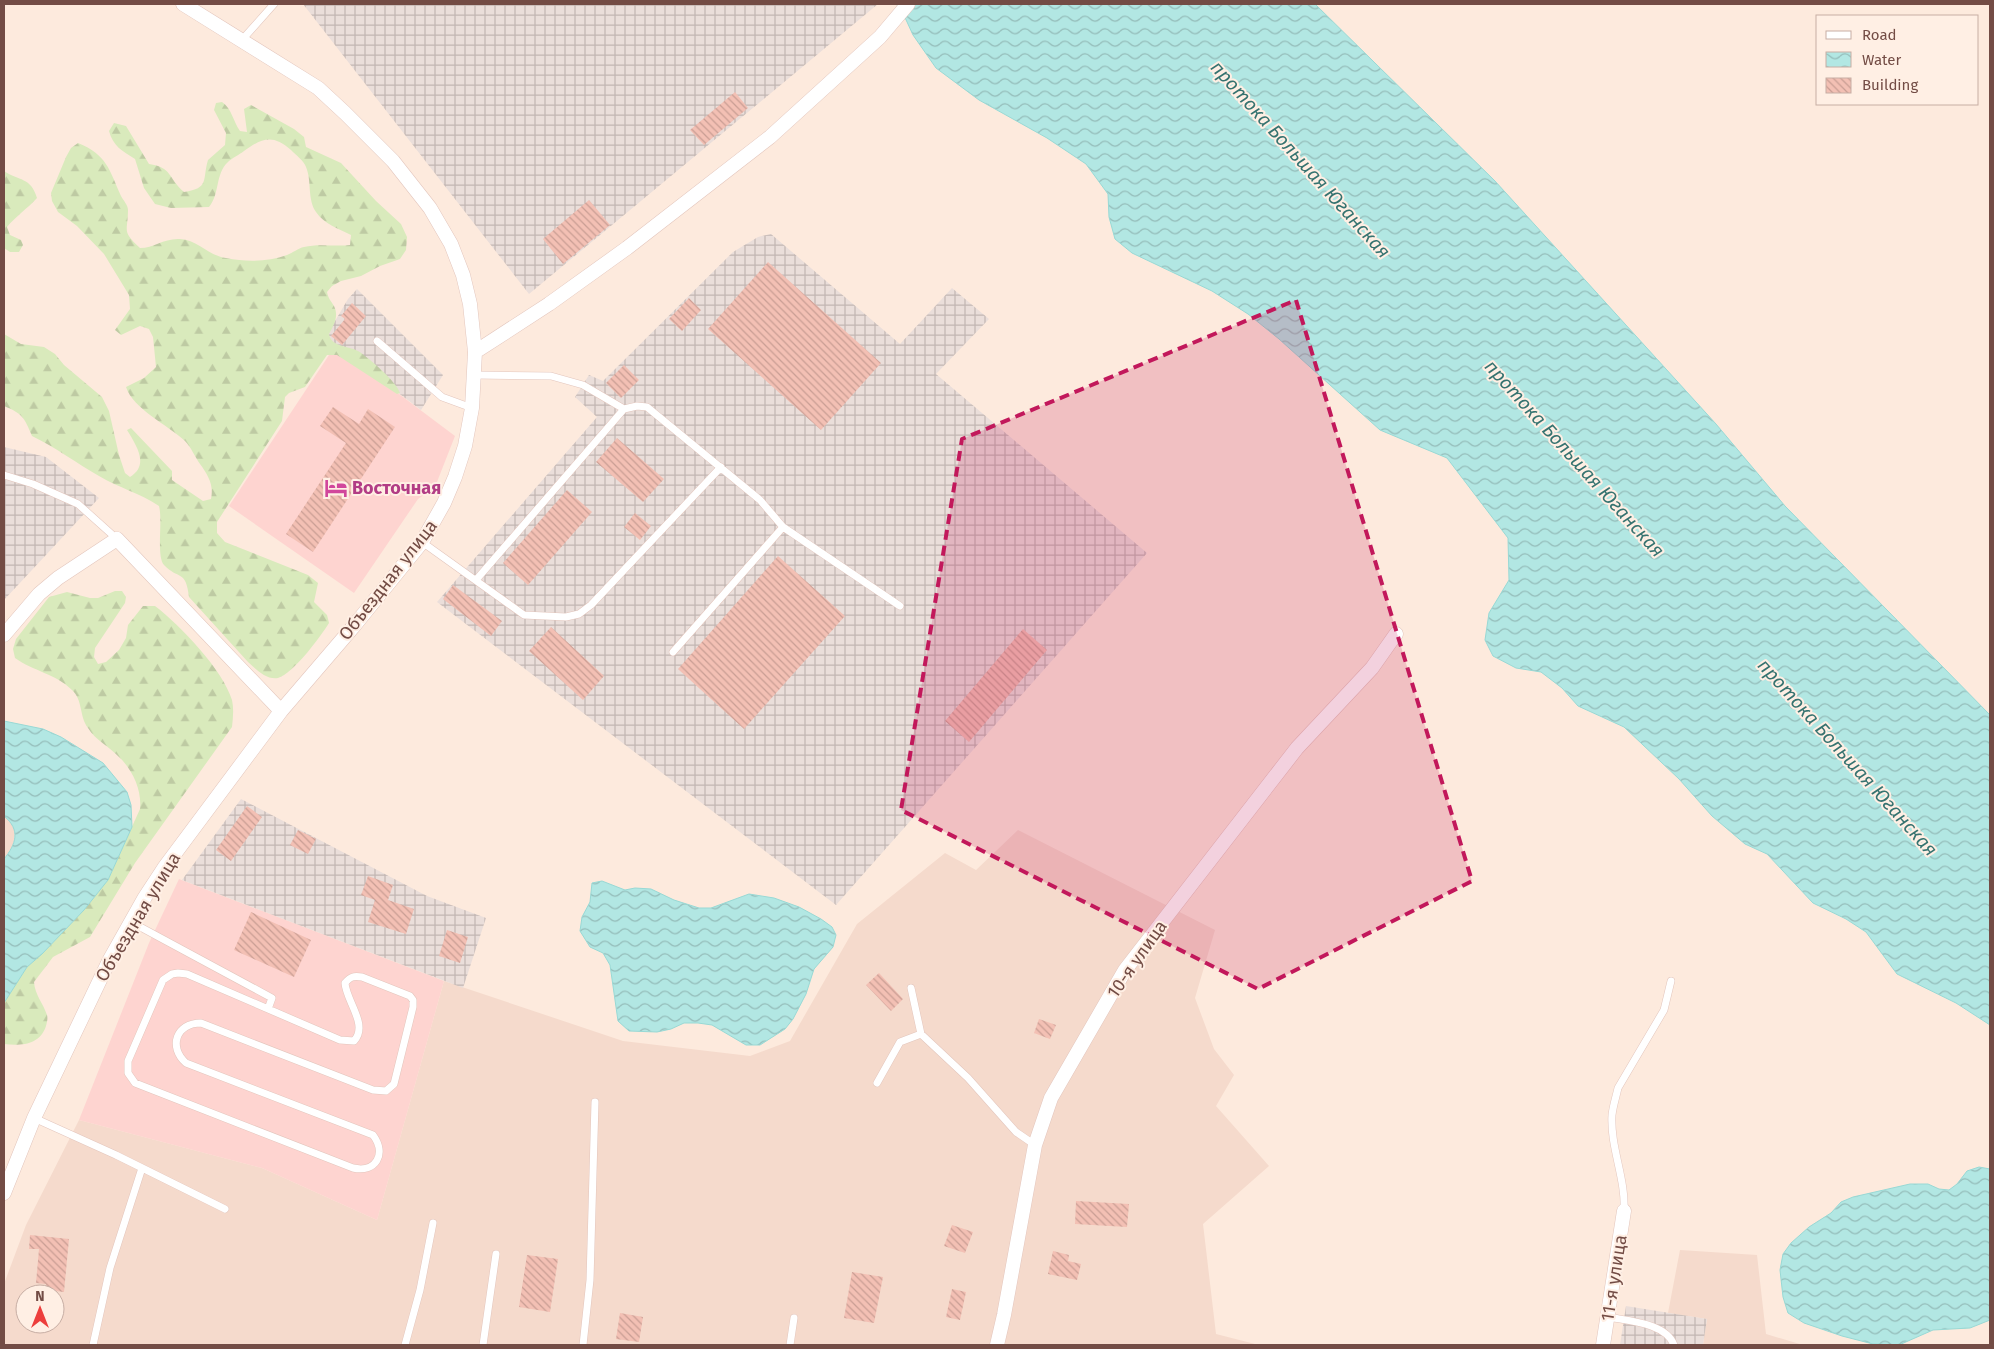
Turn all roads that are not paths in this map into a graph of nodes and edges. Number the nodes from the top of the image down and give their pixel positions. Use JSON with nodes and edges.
{"nodes":[{"id":1,"x":183,"y":4,"type":"edge"},
{"id":2,"x":274,"y":4,"type":"edge"},
{"id":3,"x":908,"y":4,"type":"edge"},
{"id":4,"x":241,"y":41,"type":"junction"},
{"id":5,"x":377,"y":341,"type":"dead end"},
{"id":6,"x":475,"y":352,"type":"junction"},
{"id":7,"x":475,"y":375,"type":"junction"},
{"id":8,"x":472,"y":408,"type":"junction"},
{"id":9,"x":624,"y":409,"type":"junction"},
{"id":10,"x":721,"y":467,"type":"junction"},
{"id":11,"x":4,"y":475,"type":"edge"},
{"id":12,"x":783,"y":527,"type":"junction"},
{"id":13,"x":117,"y":539,"type":"junction"},
{"id":14,"x":422,"y":542,"type":"junction"},
{"id":15,"x":476,"y":580,"type":"junction"},
{"id":16,"x":900,"y":606,"type":"dead end"},
{"id":17,"x":1396,"y":634,"type":"dead end"},
{"id":18,"x":4,"y":635,"type":"edge"},
{"id":19,"x":673,"y":652,"type":"dead end"},
{"id":20,"x":281,"y":711,"type":"junction"},
{"id":21,"x":131,"y":922,"type":"junction"},
{"id":22,"x":1671,"y":982,"type":"dead end"},
{"id":23,"x":911,"y":988,"type":"dead end"},
{"id":24,"x":268,"y":1009,"type":"junction"},
{"id":25,"x":921,"y":1034,"type":"junction"},
{"id":26,"x":877,"y":1083,"type":"dead end"},
{"id":27,"x":595,"y":1102,"type":"dead end"},
{"id":28,"x":34,"y":1118,"type":"junction"},
{"id":29,"x":1034,"y":1146,"type":"junction"},
{"id":30,"x":142,"y":1168,"type":"junction"},
{"id":31,"x":4,"y":1193,"type":"edge"},
{"id":32,"x":226,"y":1209,"type":"dead end"},
{"id":33,"x":1624,"y":1211,"type":"joint"},
{"id":34,"x":433,"y":1224,"type":"dead end"},
{"id":35,"x":496,"y":1254,"type":"dead end"},
{"id":36,"x":1608,"y":1317,"type":"junction"},
{"id":37,"x":794,"y":1318,"type":"dead end"},
{"id":38,"x":92,"y":1345,"type":"edge"},
{"id":39,"x":405,"y":1345,"type":"edge"},
{"id":40,"x":483,"y":1345,"type":"edge"},
{"id":41,"x":582,"y":1345,"type":"edge"},
{"id":42,"x":790,"y":1345,"type":"edge"},
{"id":43,"x":997,"y":1345,"type":"edge"},
{"id":44,"x":1603,"y":1345,"type":"edge"},
{"id":45,"x":1674,"y":1345,"type":"edge"}],
"edges":[{"from":1,"to":4,"type":"street","name":"Объездная улица"},
{"from":2,"to":4,"type":"lane"},
{"from":3,"to":6,"type":"street"},
{"from":4,"to":6,"type":"street","name":"Объездная улица"},
{"from":5,"to":8,"type":"lane"},
{"from":6,"to":7,"type":"street","name":"Объездная улица"},
{"from":7,"to":8,"type":"street","name":"Объездная улица"},
{"from":7,"to":9,"type":"lane"},
{"from":8,"to":14,"type":"street","name":"Объездная улица"},
{"from":9,"to":10,"type":"lane"},
{"from":9,"to":15,"type":"lane"},
{"from":10,"to":12,"type":"lane"},
{"from":10,"to":15,"type":"lane"},
{"from":11,"to":13,"type":"lane"},
{"from":12,"to":16,"type":"lane"},
{"from":12,"to":19,"type":"lane"},
{"from":13,"to":18,"type":"street"},
{"from":13,"to":20,"type":"street"},
{"from":14,"to":15,"type":"lane"},
{"from":14,"to":20,"type":"street","name":"Объездная улица"},
{"from":17,"to":29,"type":"street","name":"10-я улица"},
{"from":20,"to":21,"type":"street","name":"Объездная улица"},
{"from":21,"to":24,"type":"lane"},
{"from":21,"to":28,"type":"street","name":"Объездная улица"},
{"from":22,"to":33,"type":"lane"},
{"from":23,"to":25,"type":"lane"},
{"from":24,"to":24,"type":"lane"},
{"from":25,"to":26,"type":"lane"},
{"from":25,"to":29,"type":"lane"},
{"from":27,"to":41,"type":"lane"},
{"from":28,"to":30,"type":"lane"},
{"from":28,"to":31,"type":"street","name":"Объездная улица"},
{"from":29,"to":43,"type":"street","name":"10-я улица"},
{"from":30,"to":32,"type":"lane"},
{"from":30,"to":38,"type":"lane"},
{"from":33,"to":36,"type":"street","name":"11-я улица"},
{"from":34,"to":39,"type":"lane"},
{"from":35,"to":40,"type":"lane"},
{"from":36,"to":44,"type":"street","name":"11-я улица"},
{"from":36,"to":45,"type":"lane"},
{"from":37,"to":42,"type":"lane"}]}
